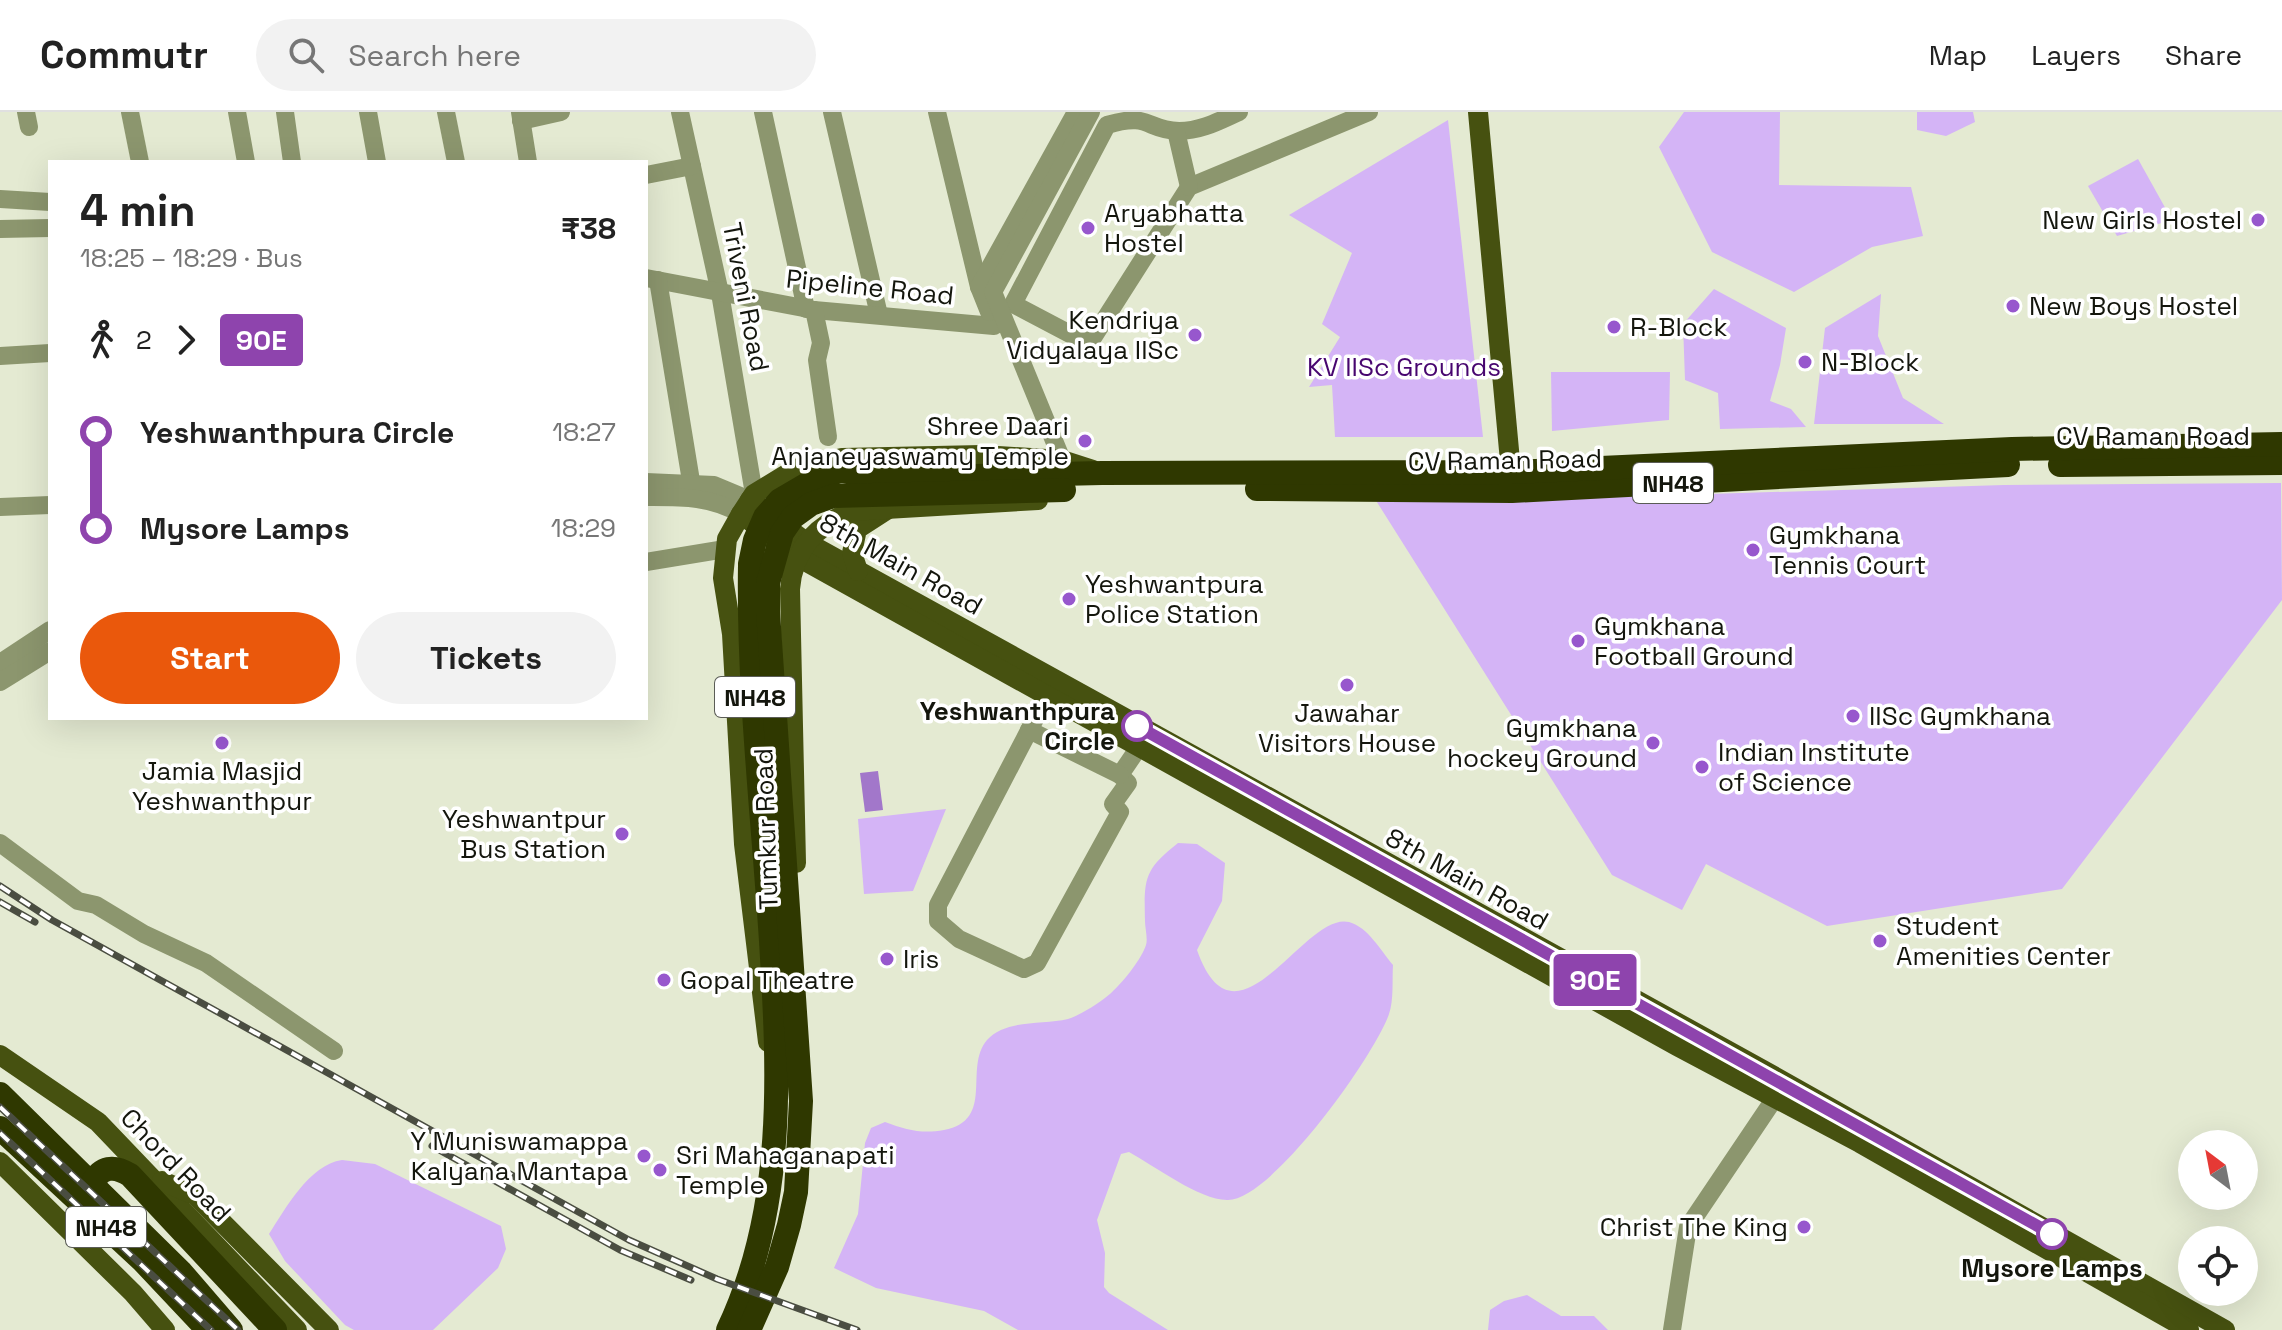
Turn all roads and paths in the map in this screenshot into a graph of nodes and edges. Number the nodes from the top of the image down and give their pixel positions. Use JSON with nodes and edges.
{"nodes":[{"id":1,"x":130,"y":112,"type":"edge"},
{"id":2,"x":237,"y":112,"type":"edge"},
{"id":3,"x":285,"y":112,"type":"edge"},
{"id":4,"x":368,"y":112,"type":"edge"},
{"id":5,"x":446,"y":112,"type":"edge"},
{"id":6,"x":561,"y":112,"type":"edge"},
{"id":7,"x":680,"y":112,"type":"edge"},
{"id":8,"x":763,"y":112,"type":"edge"},
{"id":9,"x":832,"y":112,"type":"edge"},
{"id":10,"x":937,"y":112,"type":"edge"},
{"id":11,"x":1076,"y":112,"type":"edge"},
{"id":12,"x":1091,"y":112,"type":"edge"},
{"id":13,"x":1239,"y":112,"type":"edge"},
{"id":14,"x":1369,"y":112,"type":"edge"},
{"id":15,"x":1478,"y":112,"type":"edge"},
{"id":16,"x":520,"y":116,"type":"edge"},
{"id":17,"x":1176,"y":131,"type":"junction"},
{"id":18,"x":140,"y":160,"type":"edge"},
{"id":19,"x":246,"y":160,"type":"edge"},
{"id":20,"x":292,"y":160,"type":"edge"},
{"id":21,"x":377,"y":160,"type":"edge"},
{"id":22,"x":456,"y":160,"type":"edge"},
{"id":23,"x":528,"y":160,"type":"edge"},
{"id":24,"x":692,"y":166,"type":"junction"},
{"id":25,"x":648,"y":175,"type":"edge"},
{"id":26,"x":1189,"y":187,"type":"junction"},
{"id":27,"x":0,"y":199,"type":"edge"},
{"id":28,"x":48,"y":202,"type":"edge"},
{"id":29,"x":48,"y":228,"type":"edge"},
{"id":30,"x":0,"y":229,"type":"edge"},
{"id":31,"x":652,"y":279,"type":"edge"},
{"id":32,"x":986,"y":290,"type":"junction"},
{"id":33,"x":720,"y":293,"type":"junction"},
{"id":34,"x":810,"y":309,"type":"junction"},
{"id":35,"x":879,"y":315,"type":"junction"},
{"id":36,"x":994,"y":326,"type":"junction"},
{"id":37,"x":48,"y":353,"type":"edge"},
{"id":38,"x":0,"y":356,"type":"edge"},
{"id":39,"x":828,"y":437,"type":"dead end"},
{"id":40,"x":2282,"y":444,"type":"edge"},
{"id":41,"x":861,"y":459,"type":"junction"},
{"id":42,"x":1056,"y":460,"type":"junction"},
{"id":43,"x":2282,"y":463,"type":"edge"},
{"id":44,"x":1511,"y":472,"type":"junction"},
{"id":45,"x":1102,"y":473,"type":"junction"},
{"id":46,"x":691,"y":481,"type":"junction"},
{"id":47,"x":648,"y":482,"type":"edge"},
{"id":48,"x":889,"y":494,"type":"junction"},
{"id":49,"x":48,"y":495,"type":"edge"},
{"id":50,"x":0,"y":496,"type":"edge"},
{"id":51,"x":648,"y":497,"type":"edge"},
{"id":52,"x":748,"y":502,"type":"junction"},
{"id":53,"x":48,"y":505,"type":"edge"},
{"id":54,"x":0,"y":507,"type":"edge"},
{"id":55,"x":865,"y":509,"type":"junction"},
{"id":56,"x":48,"y":512,"type":"edge"},
{"id":57,"x":0,"y":515,"type":"edge"},
{"id":58,"x":725,"y":549,"type":"junction"},
{"id":59,"x":801,"y":549,"type":"junction"},
{"id":60,"x":648,"y":562,"type":"edge"},
{"id":61,"x":858,"y":571,"type":"junction"},
{"id":62,"x":48,"y":631,"type":"edge"},
{"id":63,"x":48,"y":643,"type":"edge"},
{"id":64,"x":48,"y":652,"type":"edge"},
{"id":65,"x":0,"y":663,"type":"edge"},
{"id":66,"x":1013,"y":666,"type":"junction"},
{"id":67,"x":0,"y":673,"type":"edge"},
{"id":68,"x":0,"y":682,"type":"edge"},
{"id":69,"x":1047,"y":696,"type":"junction"},
{"id":70,"x":1029,"y":730,"type":"junction"},
{"id":71,"x":1139,"y":747,"type":"junction"},
{"id":72,"x":1120,"y":775,"type":"junction"},
{"id":73,"x":0,"y":843,"type":"edge"},
{"id":74,"x":789,"y":933,"type":"junction"},
{"id":75,"x":1682,"y":1038,"type":"junction"},
{"id":76,"x":334,"y":1051,"type":"dead end"},
{"id":77,"x":776,"y":1051,"type":"junction"},
{"id":78,"x":0,"y":1055,"type":"edge"},
{"id":79,"x":1780,"y":1090,"type":"junction"},
{"id":80,"x":0,"y":1094,"type":"edge"},
{"id":81,"x":0,"y":1128,"type":"edge"},
{"id":82,"x":0,"y":1162,"type":"edge"},
{"id":83,"x":155,"y":1178,"type":"junction"},
{"id":84,"x":92,"y":1184,"type":"junction"},
{"id":85,"x":767,"y":1263,"type":"junction"},
{"id":86,"x":736,"y":1329,"type":"edge"},
{"id":87,"x":165,"y":1330,"type":"edge"},
{"id":88,"x":208,"y":1330,"type":"edge"},
{"id":89,"x":231,"y":1330,"type":"edge"},
{"id":90,"x":275,"y":1330,"type":"edge"},
{"id":91,"x":297,"y":1330,"type":"edge"},
{"id":92,"x":329,"y":1330,"type":"edge"},
{"id":93,"x":1672,"y":1330,"type":"edge"},
{"id":94,"x":2189,"y":1330,"type":"edge"},
{"id":95,"x":2225,"y":1330,"type":"edge"}],
"edges":[{"from":1,"to":18,"type":"street"},
{"from":2,"to":19,"type":"street"},
{"from":3,"to":20,"type":"street"},
{"from":4,"to":21,"type":"street"},
{"from":5,"to":22,"type":"street"},
{"from":6,"to":16,"type":"street"},
{"from":7,"to":24,"type":"street","name":"Triveni Road"},
{"from":8,"to":34,"type":"street"},
{"from":9,"to":35,"type":"street"},
{"from":10,"to":32,"type":"street"},
{"from":11,"to":32,"type":"street"},
{"from":12,"to":32,"type":"street"},
{"from":13,"to":17,"type":"street"},
{"from":14,"to":26,"type":"street"},
{"from":15,"to":44,"type":"main road"},
{"from":16,"to":23,"type":"street"},
{"from":17,"to":26,"type":"street"},
{"from":17,"to":26,"type":"street"},
{"from":24,"to":25,"type":"street"},
{"from":24,"to":33,"type":"street","name":"Triveni Road"},
{"from":27,"to":28,"type":"street"},
{"from":29,"to":30,"type":"street"},
{"from":31,"to":33,"type":"street","name":"Pipeline Road"},
{"from":31,"to":46,"type":"street"},
{"from":32,"to":36,"type":"street"},
{"from":32,"to":42,"type":"street"},
{"from":33,"to":34,"type":"street","name":"Pipeline Road"},
{"from":33,"to":52,"type":"street","name":"Triveni Road"},
{"from":34,"to":35,"type":"street","name":"Pipeline Road"},
{"from":34,"to":39,"type":"street"},
{"from":35,"to":36,"type":"street","name":"Pipeline Road"},
{"from":36,"to":42,"type":"street"},
{"from":37,"to":38,"type":"street"},
{"from":40,"to":44,"type":"highway","name":"CV Raman Road","number":"NH48"},
{"from":41,"to":42,"type":"main road"},
{"from":41,"to":52,"type":"main road"},
{"from":41,"to":55,"type":"main road"},
{"from":42,"to":45,"type":"main road"},
{"from":43,"to":48,"type":"highway","name":"CV Raman Road","number":"NH48"},
{"from":44,"to":45,"type":"highway","name":"CV Raman Road","number":"NH48"},
{"from":45,"to":48,"type":"highway","number":"NH48"},
{"from":46,"to":47,"type":"street","name":"8th Main Road"},
{"from":46,"to":52,"type":"street","name":"8th Main Road"},
{"from":48,"to":55,"type":"main road"},
{"from":48,"to":61,"type":"main road"},
{"from":48,"to":74,"type":"highway","number":"NH48"},
{"from":48,"to":77,"type":"highway","number":"NH48"},
{"from":49,"to":50,"type":"street"},
{"from":51,"to":52,"type":"street"},
{"from":52,"to":58,"type":"main road"},
{"from":52,"to":59,"type":"main road","name":"8th Main Road"},
{"from":53,"to":54,"type":"street"},
{"from":55,"to":59,"type":"main road"},
{"from":56,"to":57,"type":"street"},
{"from":58,"to":60,"type":"street"},
{"from":58,"to":77,"type":"main road"},
{"from":59,"to":61,"type":"main road","name":"8th Main Road"},
{"from":59,"to":66,"type":"main road","name":"8th Main Road"},
{"from":59,"to":74,"type":"main road","name":"Tumkur Road"},
{"from":61,"to":66,"type":"main road","name":"8th Main Road"},
{"from":62,"to":65,"type":"street"},
{"from":63,"to":67,"type":"street"},
{"from":64,"to":68,"type":"street"},
{"from":66,"to":69,"type":"main road","name":"8th Main Road"},
{"from":66,"to":75,"type":"main road","name":"8th Main Road"},
{"from":69,"to":70,"type":"street"},
{"from":69,"to":71,"type":"main road","name":"8th Main Road"},
{"from":70,"to":72,"type":"street"},
{"from":70,"to":72,"type":"street"},
{"from":71,"to":72,"type":"street"},
{"from":71,"to":75,"type":"main road","name":"8th Main Road"},
{"from":73,"to":76,"type":"street"},
{"from":74,"to":85,"type":"highway","name":"Tumkur Road","number":"NH48"},
{"from":75,"to":79,"type":"main road","name":"8th Main Road"},
{"from":77,"to":85,"type":"highway","name":"Tumkur Road","number":"NH48"},
{"from":78,"to":83,"type":"main road","name":"Chord Road"},
{"from":79,"to":93,"type":"street"},
{"from":79,"to":94,"type":"main road","name":"8th Main Road"},
{"from":79,"to":95,"type":"main road","name":"8th Main Road"},
{"from":80,"to":84,"type":"highway","number":"NH48"},
{"from":81,"to":88,"type":"highway","number":"NH48"},
{"from":82,"to":87,"type":"main road"},
{"from":83,"to":91,"type":"main road","name":"Chord Road"},
{"from":83,"to":92,"type":"main road"},
{"from":84,"to":89,"type":"highway","number":"NH48"},
{"from":84,"to":90,"type":"highway"},
{"from":85,"to":86,"type":"highway","name":"Tumkur Road","number":"NH48"}]}
